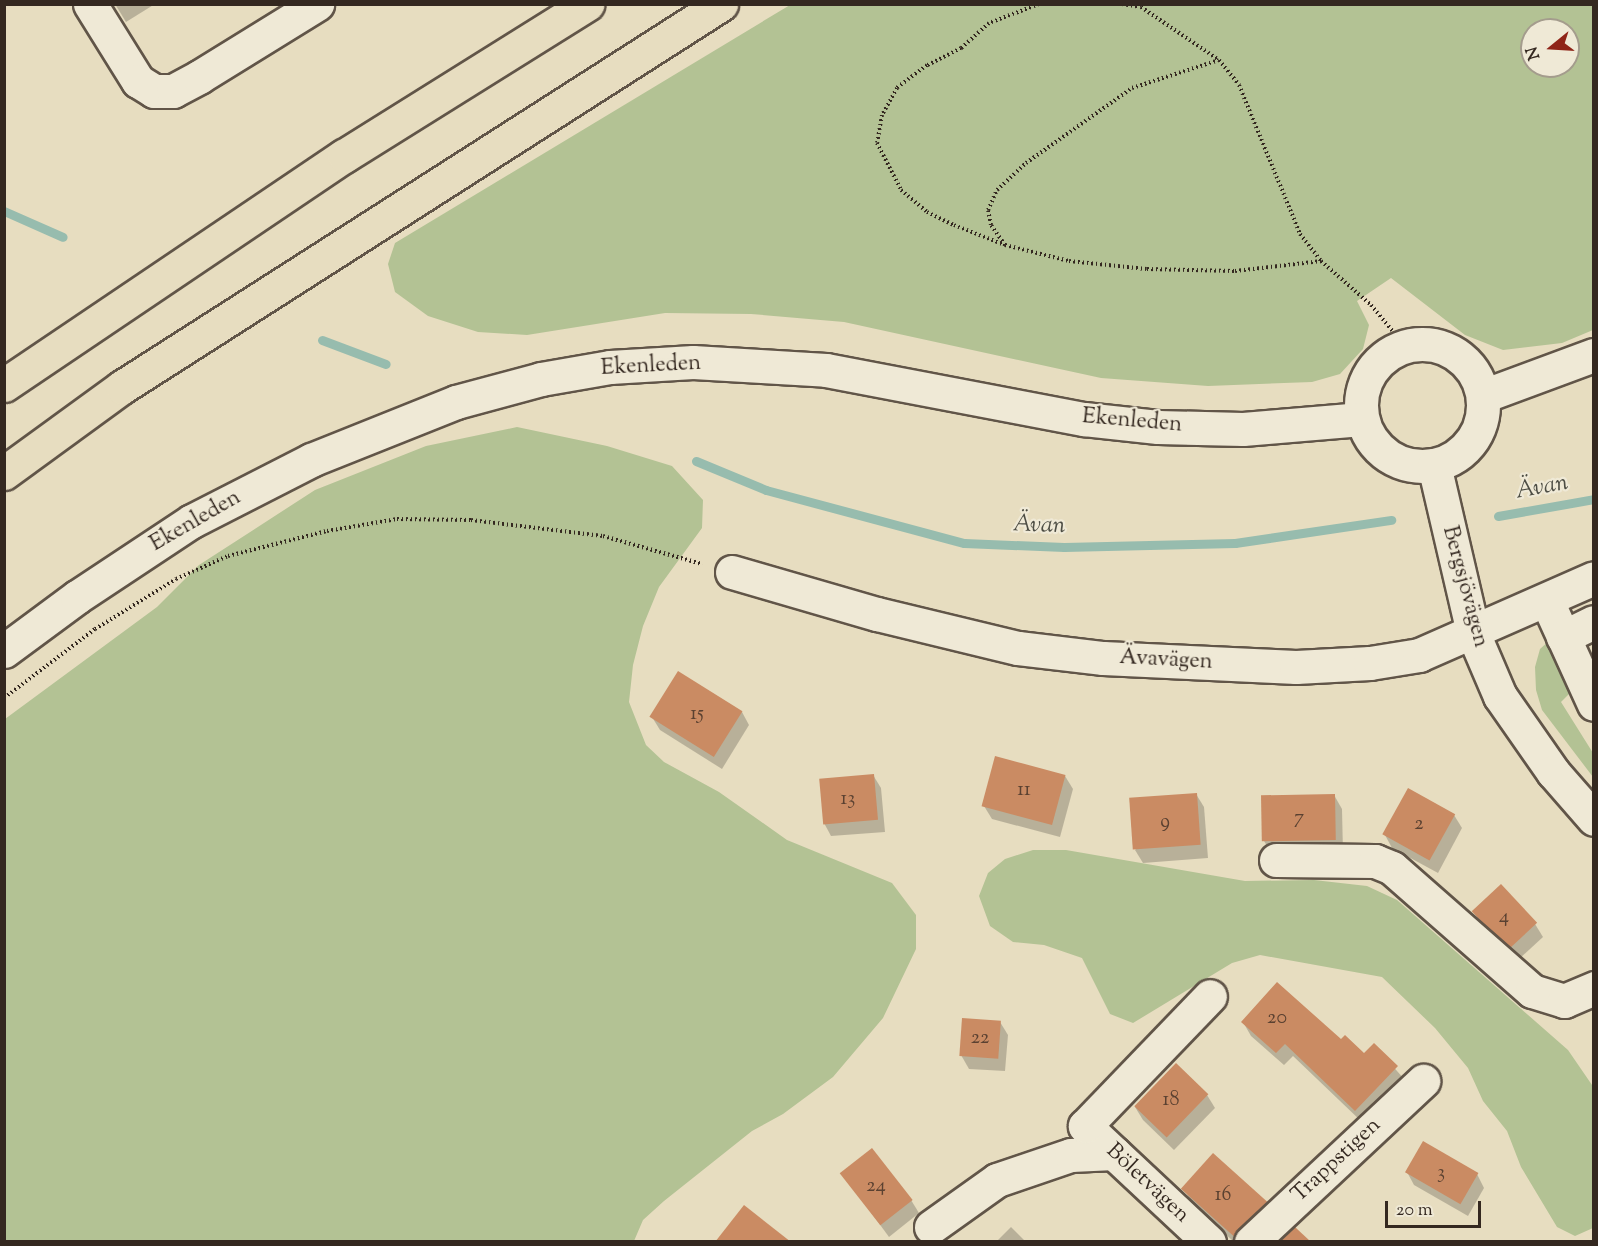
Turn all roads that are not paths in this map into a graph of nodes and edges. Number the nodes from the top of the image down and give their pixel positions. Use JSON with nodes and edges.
{"nodes":[{"id":1,"x":90,"y":4,"type":"edge"},
{"id":2,"x":317,"y":4,"type":"edge"},
{"id":3,"x":587,"y":4,"type":"edge"},
{"id":4,"x":721,"y":4,"type":"edge"},
{"id":5,"x":1593,"y":355,"type":"edge"},
{"id":6,"x":4,"y":385,"type":"edge"},
{"id":7,"x":1483,"y":396,"type":"junction"},
{"id":8,"x":1362,"y":419,"type":"junction"},
{"id":9,"x":1434,"y":465,"type":"junction"},
{"id":10,"x":4,"y":473,"type":"edge"},
{"id":11,"x":732,"y":572,"type":"road end"},
{"id":12,"x":1593,"y":578,"type":"edge"},
{"id":13,"x":1546,"y":601,"type":"junction"},
{"id":14,"x":1593,"y":622,"type":"edge"},
{"id":15,"x":1473,"y":633,"type":"junction"},
{"id":16,"x":1563,"y":637,"type":"junction"},
{"id":17,"x":4,"y":651,"type":"edge"},
{"id":18,"x":1593,"y":704,"type":"edge"},
{"id":19,"x":1593,"y":819,"type":"edge"},
{"id":20,"x":1276,"y":860,"type":"dead end"},
{"id":21,"x":1593,"y":988,"type":"edge"},
{"id":22,"x":1210,"y":996,"type":"dead end"},
{"id":23,"x":1424,"y":1081,"type":"dead end"},
{"id":24,"x":1114,"y":1153,"type":"junction"},
{"id":25,"x":931,"y":1227,"type":"dead end"},
{"id":26,"x":1209,"y":1242,"type":"edge"},
{"id":27,"x":1251,"y":1242,"type":"edge"}],
"edges":[{"from":1,"to":2,"type":"street"},
{"from":3,"to":6,"type":"highway"},
{"from":4,"to":10,"type":"highway"},
{"from":5,"to":7,"type":"street"},
{"from":7,"to":8,"type":"street"},
{"from":7,"to":9,"type":"street"},
{"from":8,"to":9,"type":"street"},
{"from":8,"to":17,"type":"street","name":"Ekenleden"},
{"from":9,"to":15,"type":"street","name":"Bergsjövägen"},
{"from":11,"to":15,"type":"street","name":"Ävavägen"},
{"from":12,"to":13,"type":"street","name":"Ävavägen"},
{"from":13,"to":15,"type":"street","name":"Ävavägen"},
{"from":13,"to":16,"type":"street"},
{"from":14,"to":16,"type":"street"},
{"from":15,"to":19,"type":"street","name":"Bergsjövägen"},
{"from":16,"to":18,"type":"street"},
{"from":20,"to":21,"type":"street"},
{"from":22,"to":24,"type":"street","name":"Böletvägen"},
{"from":23,"to":27,"type":"street","name":"Trappstigen"},
{"from":24,"to":25,"type":"street"},
{"from":24,"to":26,"type":"street","name":"Böletvägen"}]}
